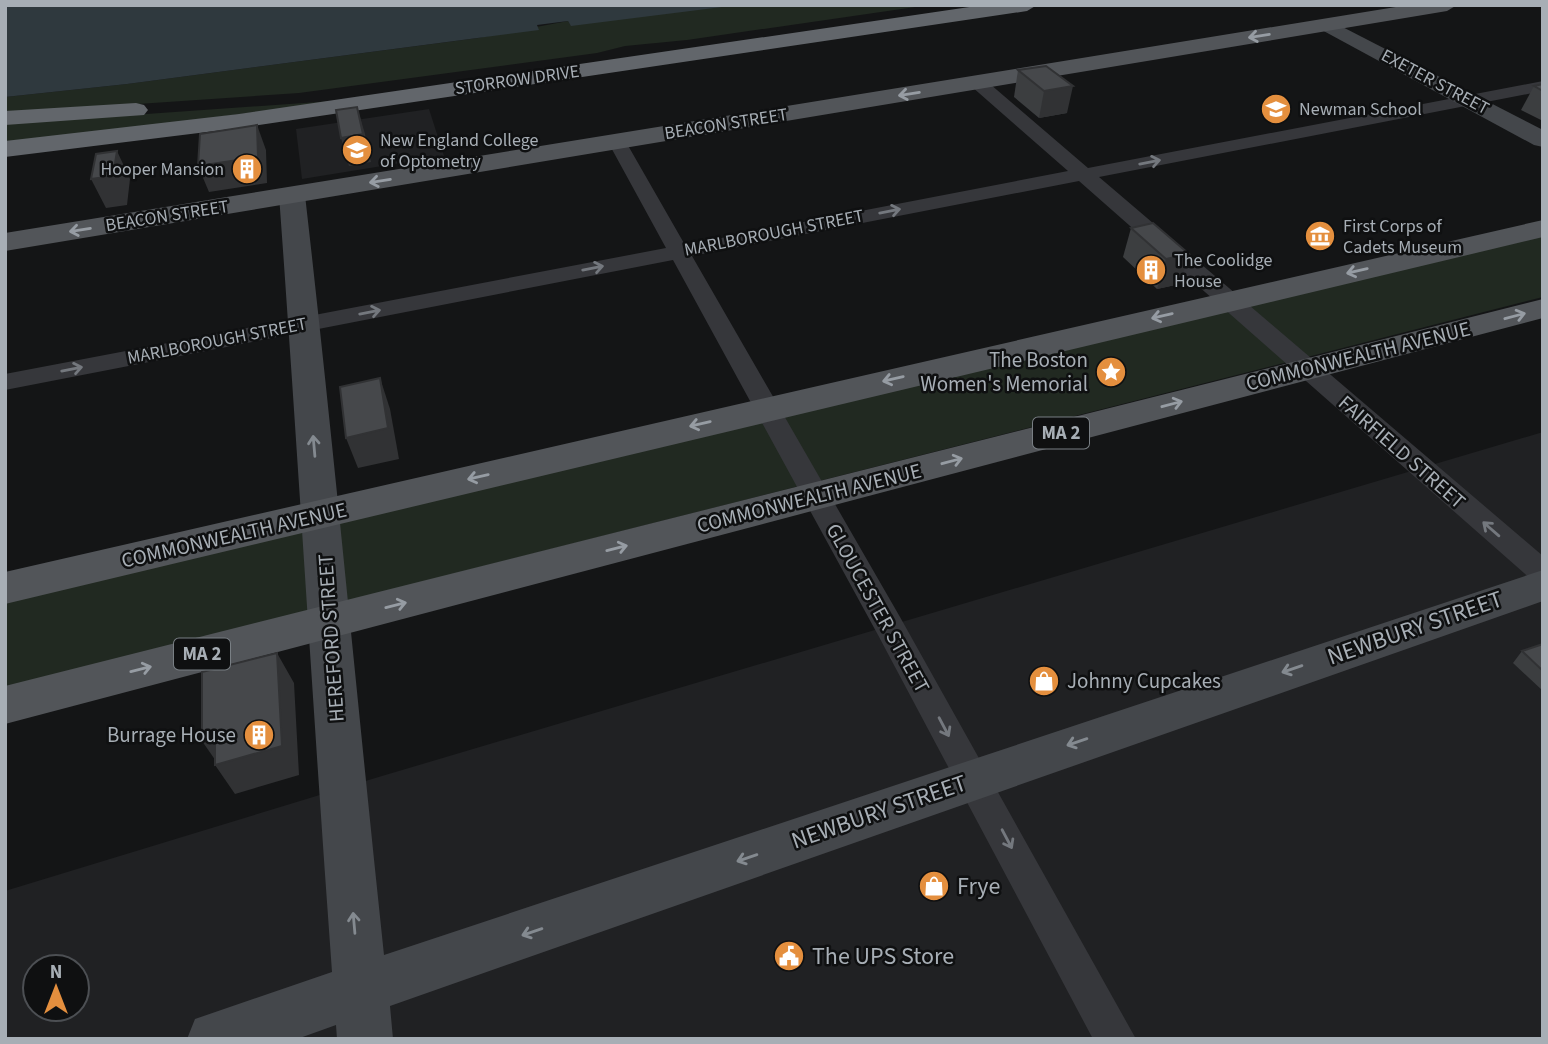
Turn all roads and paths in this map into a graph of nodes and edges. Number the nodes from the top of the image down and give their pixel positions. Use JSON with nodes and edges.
{"nodes":[{"id":1,"x":963,"y":5,"type":"edge"},
{"id":2,"x":1027,"y":5,"type":"edge"},
{"id":3,"x":1447,"y":5,"type":"edge"},
{"id":4,"x":1326,"y":25,"type":"junction"},
{"id":5,"x":977,"y":82,"type":"junction"},
{"id":6,"x":1543,"y":86,"type":"edge"},
{"id":7,"x":1469,"y":100,"type":"junction"},
{"id":8,"x":109,"y":112,"type":"junction"},
{"id":9,"x":5,"y":118,"type":"edge"},
{"id":10,"x":265,"y":118,"type":"junction"},
{"id":11,"x":5,"y":128,"type":"edge"},
{"id":12,"x":1543,"y":140,"type":"edge"},
{"id":13,"x":617,"y":142,"type":"junction"},
{"id":14,"x":5,"y":149,"type":"edge"},
{"id":15,"x":5,"y":159,"type":"edge"},
{"id":16,"x":1083,"y":174,"type":"junction"},
{"id":17,"x":292,"y":195,"type":"junction"},
{"id":18,"x":1543,"y":228,"type":"edge"},
{"id":19,"x":5,"y":242,"type":"edge"},
{"id":20,"x":678,"y":251,"type":"junction"},
{"id":21,"x":1229,"y":301,"type":"junction"},
{"id":22,"x":1543,"y":309,"type":"edge"},
{"id":23,"x":303,"y":325,"type":"junction"},
{"id":24,"x":1307,"y":369,"type":"junction"},
{"id":25,"x":5,"y":382,"type":"edge"},
{"id":26,"x":766,"y":408,"type":"junction"},
{"id":27,"x":815,"y":497,"type":"junction"},
{"id":28,"x":321,"y":514,"type":"junction"},
{"id":29,"x":70,"y":573,"type":"junction"},
{"id":30,"x":1543,"y":573,"type":"edge"},
{"id":31,"x":1543,"y":585,"type":"edge"},
{"id":32,"x":5,"y":588,"type":"edge"},
{"id":33,"x":5,"y":593,"type":"edge"},
{"id":34,"x":330,"y":621,"type":"junction"},
{"id":35,"x":75,"y":686,"type":"junction"},
{"id":36,"x":5,"y":698,"type":"edge"},
{"id":37,"x":5,"y":705,"type":"edge"},
{"id":38,"x":974,"y":780,"type":"junction"},
{"id":39,"x":363,"y":1015,"type":"edge"},
{"id":40,"x":215,"y":1039,"type":"edge"},
{"id":41,"x":1115,"y":1039,"type":"edge"}],
"edges":[{"from":1,"to":8,"type":"highway","name":"STORROW DRIVE"},
{"from":2,"to":10,"type":"highway","name":"STORROW DRIVE"},
{"from":3,"to":4,"type":"main road","name":"BEACON STREET"},
{"from":4,"to":5,"type":"main road","name":"BEACON STREET","one_way":true},
{"from":4,"to":7,"type":"main road","name":"EXETER STREET"},
{"from":5,"to":13,"type":"main road","name":"BEACON STREET","one_way":true},
{"from":5,"to":16,"type":"street","name":"FAIRFIELD STREET"},
{"from":6,"to":7,"type":"street","name":"MARLBOROUGH STREET"},
{"from":7,"to":12,"type":"main road","name":"EXETER STREET"},
{"from":16,"to":7,"type":"street","name":"MARLBOROUGH STREET","one_way":true},
{"from":8,"to":9,"type":"highway","name":"STORROW DRIVE"},
{"from":8,"to":11,"type":"highway"},
{"from":10,"to":14,"type":"highway","name":"STORROW DRIVE"},
{"from":10,"to":15,"type":"highway"},
{"from":13,"to":17,"type":"main road","name":"BEACON STREET","one_way":true},
{"from":13,"to":20,"type":"street","name":"GLOUCESTER STREET"},
{"from":20,"to":16,"type":"street","name":"MARLBOROUGH STREET","one_way":true},
{"from":16,"to":21,"type":"street","name":"FAIRFIELD STREET"},
{"from":17,"to":19,"type":"main road","name":"BEACON STREET","one_way":true},
{"from":17,"to":23,"type":"main road","name":"HEREFORD STREET"},
{"from":18,"to":21,"type":"main road","name":"COMMONWEALTH AVENUE","one_way":true},
{"from":23,"to":20,"type":"street","name":"MARLBOROUGH STREET","one_way":true},
{"from":20,"to":26,"type":"street","name":"GLOUCESTER STREET"},
{"from":21,"to":24,"type":"street","name":"FAIRFIELD STREET"},
{"from":21,"to":26,"type":"main road","name":"COMMONWEALTH AVENUE","one_way":true},
{"from":24,"to":22,"type":"main road","name":"COMMONWEALTH AVENUE","number":"MA 2","one_way":true},
{"from":25,"to":23,"type":"street","name":"MARLBOROUGH STREET","one_way":true},
{"from":28,"to":23,"type":"main road","name":"HEREFORD STREET","one_way":true},
{"from":27,"to":24,"type":"main road","name":"COMMONWEALTH AVENUE","number":"MA 2","one_way":true},
{"from":30,"to":24,"type":"street","name":"FAIRFIELD STREET","one_way":true},
{"from":26,"to":27,"type":"street","name":"GLOUCESTER STREET"},
{"from":26,"to":28,"type":"main road","name":"COMMONWEALTH AVENUE","one_way":true},
{"from":34,"to":27,"type":"main road","name":"COMMONWEALTH AVENUE","number":"MA 2","one_way":true},
{"from":27,"to":38,"type":"street","name":"GLOUCESTER STREET","one_way":true},
{"from":28,"to":29,"type":"main road","name":"COMMONWEALTH AVENUE"},
{"from":28,"to":34,"type":"main road","name":"HEREFORD STREET"},
{"from":29,"to":32,"type":"main road","name":"COMMONWEALTH AVENUE"},
{"from":29,"to":33,"type":"main road","name":"COMMONWEALTH AVENUE"},
{"from":31,"to":38,"type":"main road","name":"NEWBURY STREET","one_way":true},
{"from":35,"to":34,"type":"main road","name":"COMMONWEALTH AVENUE","number":"MA 2","one_way":true},
{"from":39,"to":34,"type":"main road","name":"HEREFORD STREET","one_way":true},
{"from":35,"to":36,"type":"main road","name":"COMMONWEALTH AVENUE","number":"MA 2"},
{"from":35,"to":37,"type":"main road","name":"COMMONWEALTH AVENUE"},
{"from":38,"to":39,"type":"main road","name":"NEWBURY STREET","one_way":true},
{"from":38,"to":41,"type":"street","name":"GLOUCESTER STREET","one_way":true},
{"from":39,"to":40,"type":"main road","name":"NEWBURY STREET"}]}
